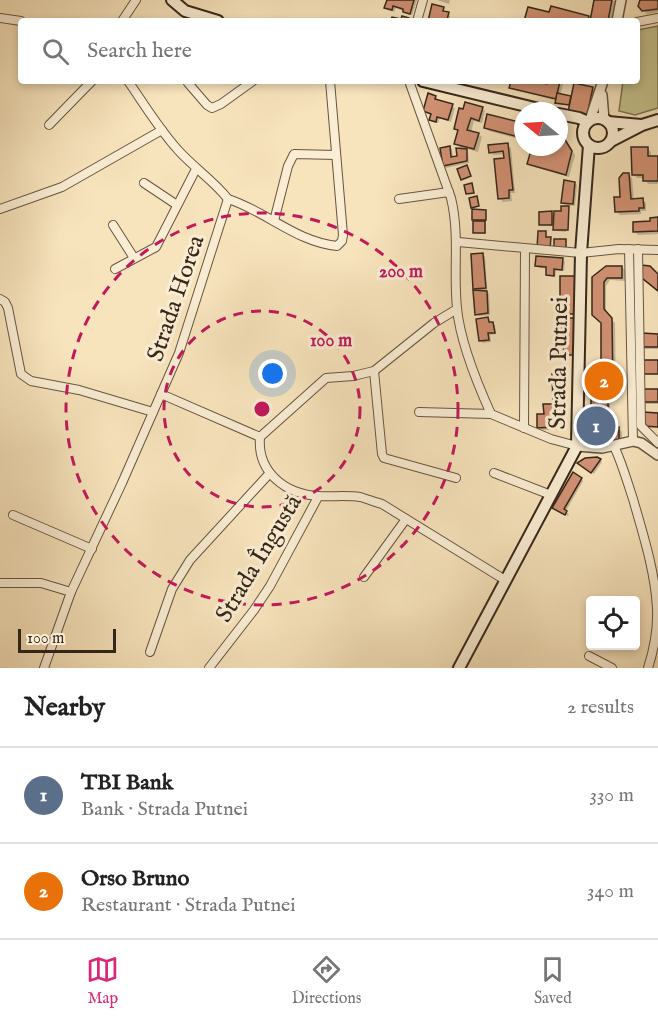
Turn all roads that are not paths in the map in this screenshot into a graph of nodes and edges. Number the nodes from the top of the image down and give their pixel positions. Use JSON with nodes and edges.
{"nodes":[{"id":1,"x":136,"y":0,"type":"edge"},
{"id":2,"x":172,"y":0,"type":"edge"},
{"id":3,"x":423,"y":0,"type":"edge"},
{"id":4,"x":621,"y":0,"type":"edge"},
{"id":5,"x":0,"y":18,"type":"edge"},
{"id":6,"x":124,"y":18,"type":"edge"},
{"id":7,"x":208,"y":18,"type":"edge"},
{"id":8,"x":418,"y":18,"type":"edge"},
{"id":9,"x":618,"y":18,"type":"edge"},
{"id":10,"x":658,"y":18,"type":"edge"},
{"id":11,"x":18,"y":21,"type":"edge"},
{"id":12,"x":640,"y":21,"type":"edge"},
{"id":13,"x":89,"y":84,"type":"edge"},
{"id":14,"x":130,"y":84,"type":"edge"},
{"id":15,"x":189,"y":84,"type":"edge"},
{"id":16,"x":249,"y":84,"type":"edge"},
{"id":17,"x":330,"y":84,"type":"edge"},
{"id":18,"x":410,"y":84,"type":"edge"},
{"id":19,"x":435,"y":84,"type":"edge"},
{"id":20,"x":602,"y":85,"type":"edge"},
{"id":21,"x":514,"y":103,"type":"edge"},
{"id":22,"x":568,"y":116,"type":"edge"},
{"id":23,"x":658,"y":120,"type":"edge"},
{"id":24,"x":606,"y":121,"type":"junction"},
{"id":25,"x":48,"y":125,"type":"dead end"},
{"id":26,"x":587,"y":125,"type":"junction"},
{"id":27,"x":642,"y":125,"type":"junction"},
{"id":28,"x":162,"y":130,"type":"junction"},
{"id":29,"x":611,"y":141,"type":"junction"},
{"id":30,"x":588,"y":145,"type":"junction"},
{"id":31,"x":601,"y":148,"type":"junction"},
{"id":32,"x":336,"y":155,"type":"junction"},
{"id":33,"x":196,"y":169,"type":"junction"},
{"id":34,"x":588,"y":173,"type":"junction"},
{"id":35,"x":144,"y":183,"type":"dead end"},
{"id":36,"x":450,"y":192,"type":"junction"},
{"id":37,"x":228,"y":199,"type":"junction"},
{"id":38,"x":399,"y":199,"type":"dead end"},
{"id":39,"x":177,"y":205,"type":"junction"},
{"id":40,"x":0,"y":209,"type":"edge"},
{"id":41,"x":274,"y":221,"type":"junction"},
{"id":42,"x":113,"y":225,"type":"dead end"},
{"id":43,"x":458,"y":242,"type":"junction"},
{"id":44,"x":525,"y":249,"type":"junction"},
{"id":45,"x":634,"y":249,"type":"junction"},
{"id":46,"x":658,"y":250,"type":"edge"},
{"id":47,"x":581,"y":253,"type":"junction"},
{"id":48,"x":134,"y":258,"type":"junction"},
{"id":49,"x":115,"y":269,"type":"dead end"},
{"id":50,"x":0,"y":299,"type":"edge"},
{"id":51,"x":457,"y":309,"type":"junction"},
{"id":52,"x":374,"y":371,"type":"junction"},
{"id":53,"x":161,"y":394,"type":"junction"},
{"id":54,"x":153,"y":412,"type":"junction"},
{"id":55,"x":419,"y":412,"type":"dead end"},
{"id":56,"x":491,"y":414,"type":"junction"},
{"id":57,"x":524,"y":428,"type":"junction"},
{"id":58,"x":260,"y":437,"type":"junction"},
{"id":59,"x":633,"y":441,"type":"junction"},
{"id":60,"x":654,"y":444,"type":"edge"},
{"id":61,"x":577,"y":446,"type":"junction"},
{"id":62,"x":614,"y":446,"type":"junction"},
{"id":63,"x":658,"y":454,"type":"edge"},
{"id":64,"x":494,"y":473,"type":"dead end"},
{"id":65,"x":269,"y":474,"type":"junction"},
{"id":66,"x":456,"y":478,"type":"dead end"},
{"id":67,"x":551,"y":495,"type":"junction"},
{"id":68,"x":318,"y":496,"type":"junction"},
{"id":69,"x":13,"y":515,"type":"dead end"},
{"id":70,"x":406,"y":519,"type":"junction"},
{"id":71,"x":92,"y":549,"type":"junction"},
{"id":72,"x":364,"y":577,"type":"dead end"},
{"id":73,"x":505,"y":580,"type":"junction"},
{"id":74,"x":0,"y":583,"type":"edge"},
{"id":75,"x":71,"y":592,"type":"junction"},
{"id":76,"x":150,"y":652,"type":"dead end"},
{"id":77,"x":589,"y":656,"type":"dead end"},
{"id":78,"x":646,"y":667,"type":"edge"},
{"id":79,"x":44,"y":668,"type":"edge"},
{"id":80,"x":209,"y":668,"type":"edge"},
{"id":81,"x":459,"y":668,"type":"edge"},
{"id":82,"x":612,"y":668,"type":"edge"}],
"edges":[{"from":1,"to":6,"type":"street"},
{"from":2,"to":7,"type":"main road"},
{"from":3,"to":8,"type":"street"},
{"from":4,"to":9,"type":"street"},
{"from":5,"to":11,"type":"street"},
{"from":10,"to":12,"type":"street"},
{"from":13,"to":25,"type":"street"},
{"from":14,"to":28,"type":"street"},
{"from":15,"to":16,"type":"street"},
{"from":17,"to":32,"type":"street"},
{"from":18,"to":36,"type":"street"},
{"from":19,"to":21,"type":"main road"},
{"from":20,"to":24,"type":"street"},
{"from":20,"to":26,"type":"street"},
{"from":22,"to":26,"type":"main road"},
{"from":23,"to":27,"type":"main road"},
{"from":24,"to":26,"type":"main road"},
{"from":24,"to":27,"type":"main road"},
{"from":24,"to":29,"type":"main road"},
{"from":26,"to":30,"type":"main road"},
{"from":27,"to":29,"type":"main road"},
{"from":28,"to":33,"type":"street"},
{"from":28,"to":40,"type":"street"},
{"from":29,"to":31,"type":"main road"},
{"from":30,"to":31,"type":"main road"},
{"from":30,"to":34,"type":"main road","name":"Strada Putnei"},
{"from":31,"to":34,"type":"main road","name":"Strada Putnei"},
{"from":32,"to":41,"type":"street"},
{"from":32,"to":41,"type":"street"},
{"from":33,"to":37,"type":"street"},
{"from":33,"to":39,"type":"street"},
{"from":34,"to":47,"type":"main road","name":"Strada Putnei"},
{"from":35,"to":39,"type":"street"},
{"from":36,"to":38,"type":"street"},
{"from":36,"to":43,"type":"street"},
{"from":37,"to":41,"type":"street"},
{"from":37,"to":53,"type":"street","name":"Strada Horea"},
{"from":39,"to":48,"type":"street"},
{"from":42,"to":48,"type":"street"},
{"from":43,"to":44,"type":"street"},
{"from":43,"to":51,"type":"street"},
{"from":44,"to":47,"type":"street"},
{"from":44,"to":57,"type":"street"},
{"from":45,"to":46,"type":"street"},
{"from":45,"to":47,"type":"street"},
{"from":45,"to":59,"type":"street"},
{"from":45,"to":60,"type":"street"},
{"from":47,"to":61,"type":"main road","name":"Strada Putnei"},
{"from":48,"to":49,"type":"street"},
{"from":50,"to":54,"type":"street"},
{"from":51,"to":52,"type":"street"},
{"from":51,"to":56,"type":"street"},
{"from":52,"to":58,"type":"street"},
{"from":52,"to":66,"type":"street"},
{"from":53,"to":54,"type":"street","name":"Strada Horea"},
{"from":53,"to":58,"type":"street"},
{"from":54,"to":71,"type":"street","name":"Strada Horea"},
{"from":55,"to":56,"type":"street"},
{"from":56,"to":57,"type":"street"},
{"from":57,"to":61,"type":"street"},
{"from":58,"to":65,"type":"street"},
{"from":59,"to":60,"type":"street"},
{"from":59,"to":62,"type":"street"},
{"from":60,"to":63,"type":"street"},
{"from":61,"to":62,"type":"street"},
{"from":61,"to":67,"type":"main road","name":"Strada Putnei"},
{"from":62,"to":78,"type":"street"},
{"from":64,"to":67,"type":"street"},
{"from":65,"to":68,"type":"street"},
{"from":65,"to":76,"type":"street"},
{"from":67,"to":73,"type":"main road","name":"Strada Putnei"},
{"from":68,"to":70,"type":"street"},
{"from":68,"to":80,"type":"street","name":"Strada Îngustă"},
{"from":69,"to":71,"type":"street"},
{"from":70,"to":72,"type":"street"},
{"from":70,"to":73,"type":"street"},
{"from":71,"to":75,"type":"street","name":"Strada Horea"},
{"from":73,"to":81,"type":"main road","name":"Strada Putnei"},
{"from":74,"to":75,"type":"street"},
{"from":75,"to":79,"type":"street","name":"Strada Horea"},
{"from":77,"to":82,"type":"street"}]}
